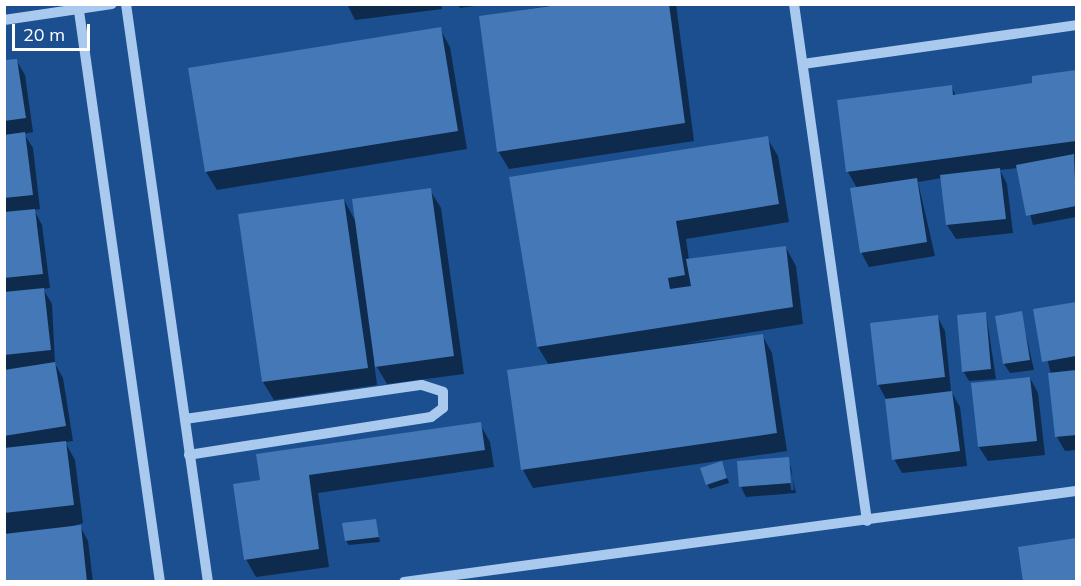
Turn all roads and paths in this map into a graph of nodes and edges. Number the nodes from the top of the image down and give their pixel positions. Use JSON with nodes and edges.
{"nodes":[{"id":1,"x":112,"y":4,"type":"edge"},
{"id":2,"x":126,"y":4,"type":"edge"},
{"id":3,"x":794,"y":4,"type":"edge"},
{"id":4,"x":79,"y":7,"type":"edge"},
{"id":5,"x":4,"y":20,"type":"edge"},
{"id":6,"x":1077,"y":25,"type":"edge"},
{"id":7,"x":802,"y":64,"type":"junction"},
{"id":8,"x":185,"y":419,"type":"junction"},
{"id":9,"x":189,"y":455,"type":"junction"},
{"id":10,"x":1077,"y":491,"type":"edge"},
{"id":11,"x":867,"y":521,"type":"junction"},
{"id":12,"x":160,"y":582,"type":"edge"},
{"id":13,"x":208,"y":582,"type":"edge"},
{"id":14,"x":404,"y":582,"type":"edge"}],
"edges":[{"from":1,"to":4,"type":"street"},
{"from":2,"to":8,"type":"street"},
{"from":3,"to":7,"type":"street"},
{"from":4,"to":5,"type":"street"},
{"from":4,"to":12,"type":"street"},
{"from":6,"to":7,"type":"street"},
{"from":7,"to":11,"type":"street"},
{"from":8,"to":9,"type":"street"},
{"from":8,"to":9,"type":"street"},
{"from":9,"to":13,"type":"street"},
{"from":10,"to":11,"type":"street"},
{"from":11,"to":14,"type":"street"}]}
